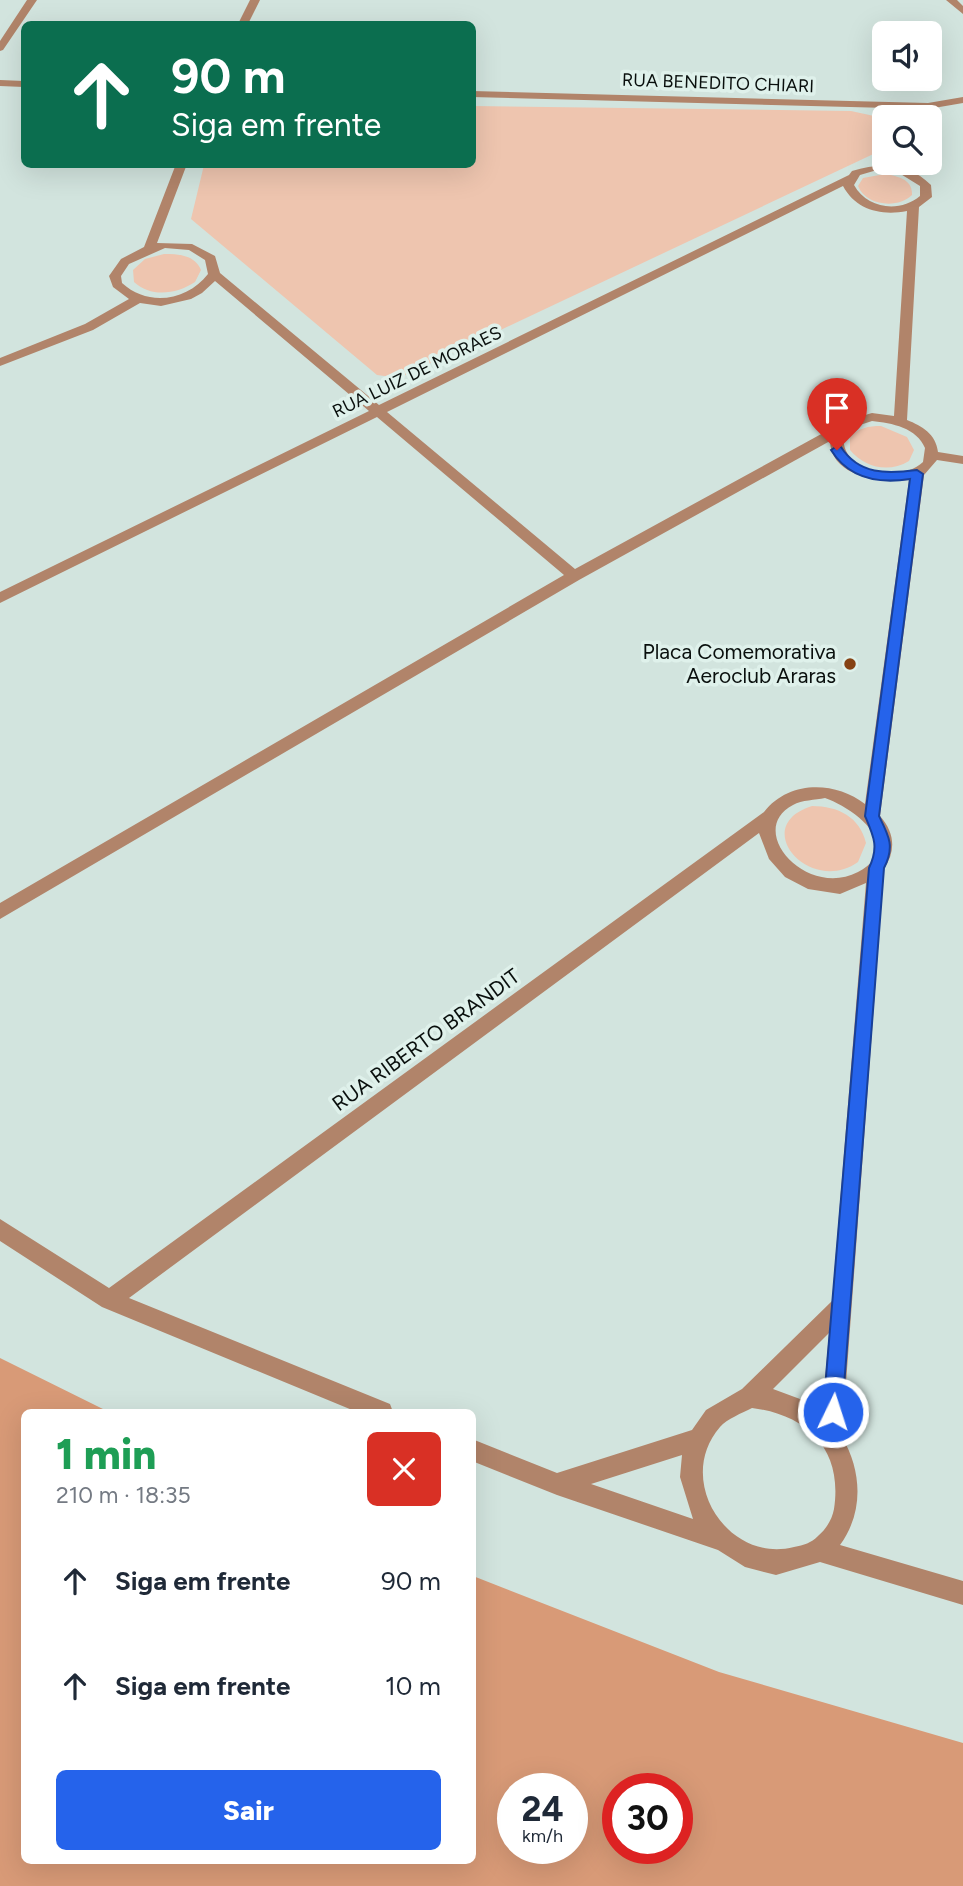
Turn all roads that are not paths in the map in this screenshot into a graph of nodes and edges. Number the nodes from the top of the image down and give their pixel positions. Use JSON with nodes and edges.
{"nodes":[{"id":1,"x":32,"y":0,"type":"edge"},
{"id":2,"x":255,"y":0,"type":"edge"},
{"id":3,"x":951,"y":0,"type":"edge"},
{"id":4,"x":963,"y":10,"type":"edge"},
{"id":5,"x":244,"y":21,"type":"edge"},
{"id":6,"x":0,"y":48,"type":"edge"},
{"id":7,"x":0,"y":83,"type":"edge"},
{"id":8,"x":21,"y":84,"type":"edge"},
{"id":9,"x":476,"y":94,"type":"edge"},
{"id":10,"x":963,"y":100,"type":"edge"},
{"id":11,"x":890,"y":105,"type":"edge"},
{"id":12,"x":934,"y":105,"type":"edge"},
{"id":13,"x":180,"y":168,"type":"edge"},
{"id":14,"x":872,"y":169,"type":"edge"},
{"id":15,"x":913,"y":175,"type":"edge"},
{"id":16,"x":850,"y":178,"type":"junction"},
{"id":17,"x":913,"y":207,"type":"junction"},
{"id":18,"x":150,"y":247,"type":"junction"},
{"id":19,"x":214,"y":274,"type":"junction"},
{"id":20,"x":138,"y":299,"type":"junction"},
{"id":21,"x":0,"y":362,"type":"edge"},
{"id":22,"x":378,"y":411,"type":"junction"},
{"id":23,"x":900,"y":421,"type":"junction"},
{"id":24,"x":840,"y":430,"type":"junction"},
{"id":25,"x":932,"y":456,"type":"junction"},
{"id":26,"x":963,"y":460,"type":"edge"},
{"id":27,"x":917,"y":474,"type":"junction"},
{"id":28,"x":574,"y":576,"type":"junction"},
{"id":29,"x":0,"y":598,"type":"edge"},
{"id":30,"x":770,"y":816,"type":"junction"},
{"id":31,"x":872,"y":816,"type":"junction"},
{"id":32,"x":876,"y":868,"type":"junction"},
{"id":33,"x":0,"y":912,"type":"edge"},
{"id":34,"x":0,"y":1229,"type":"edge"},
{"id":35,"x":109,"y":1300,"type":"junction"},
{"id":36,"x":840,"y":1307,"type":"junction"},
{"id":37,"x":750,"y":1397,"type":"junction"},
{"id":38,"x":375,"y":1409,"type":"edge"},
{"id":39,"x":831,"y":1439,"type":"junction"},
{"id":40,"x":695,"y":1440,"type":"junction"},
{"id":41,"x":476,"y":1452,"type":"edge"},
{"id":42,"x":557,"y":1485,"type":"junction"},
{"id":43,"x":720,"y":1539,"type":"junction"},
{"id":44,"x":819,"y":1550,"type":"junction"},
{"id":45,"x":963,"y":1593,"type":"edge"}],
"edges":[{"from":1,"to":6,"type":"street"},
{"from":2,"to":5,"type":"street"},
{"from":3,"to":4,"type":"street"},
{"from":7,"to":8,"type":"street"},
{"from":9,"to":11,"type":"street","name":"RUA BENEDITO CHIARI"},
{"from":10,"to":12,"type":"street","name":"RUA BENEDITO CHIARI"},
{"from":13,"to":18,"type":"street"},
{"from":14,"to":16,"type":"street","name":"RUA LUIZ DE MORAES"},
{"from":15,"to":17,"type":"street"},
{"from":16,"to":17,"type":"street"},
{"from":16,"to":22,"type":"street","name":"RUA LUIZ DE MORAES"},
{"from":17,"to":23,"type":"street"},
{"from":18,"to":19,"type":"street"},
{"from":18,"to":20,"type":"street"},
{"from":19,"to":20,"type":"street"},
{"from":19,"to":22,"type":"street"},
{"from":20,"to":21,"type":"street"},
{"from":22,"to":28,"type":"street"},
{"from":22,"to":29,"type":"street","name":"RUA LUIZ DE MORAES"},
{"from":23,"to":24,"type":"street"},
{"from":23,"to":25,"type":"street"},
{"from":24,"to":27,"type":"street"},
{"from":24,"to":28,"type":"street"},
{"from":25,"to":26,"type":"street"},
{"from":25,"to":27,"type":"street"},
{"from":27,"to":31,"type":"street"},
{"from":28,"to":33,"type":"street"},
{"from":30,"to":31,"type":"street"},
{"from":30,"to":32,"type":"street"},
{"from":30,"to":35,"type":"street","name":"RUA RIBERTO BRANDIT"},
{"from":31,"to":32,"type":"street"},
{"from":32,"to":36,"type":"street"},
{"from":34,"to":35,"type":"street"},
{"from":35,"to":38,"type":"street"},
{"from":36,"to":37,"type":"street"},
{"from":36,"to":39,"type":"street"},
{"from":37,"to":39,"type":"street"},
{"from":37,"to":40,"type":"street"},
{"from":39,"to":44,"type":"street"},
{"from":40,"to":42,"type":"street"},
{"from":40,"to":43,"type":"street"},
{"from":41,"to":42,"type":"street"},
{"from":42,"to":43,"type":"street"},
{"from":43,"to":44,"type":"street"},
{"from":44,"to":45,"type":"street"}]}
